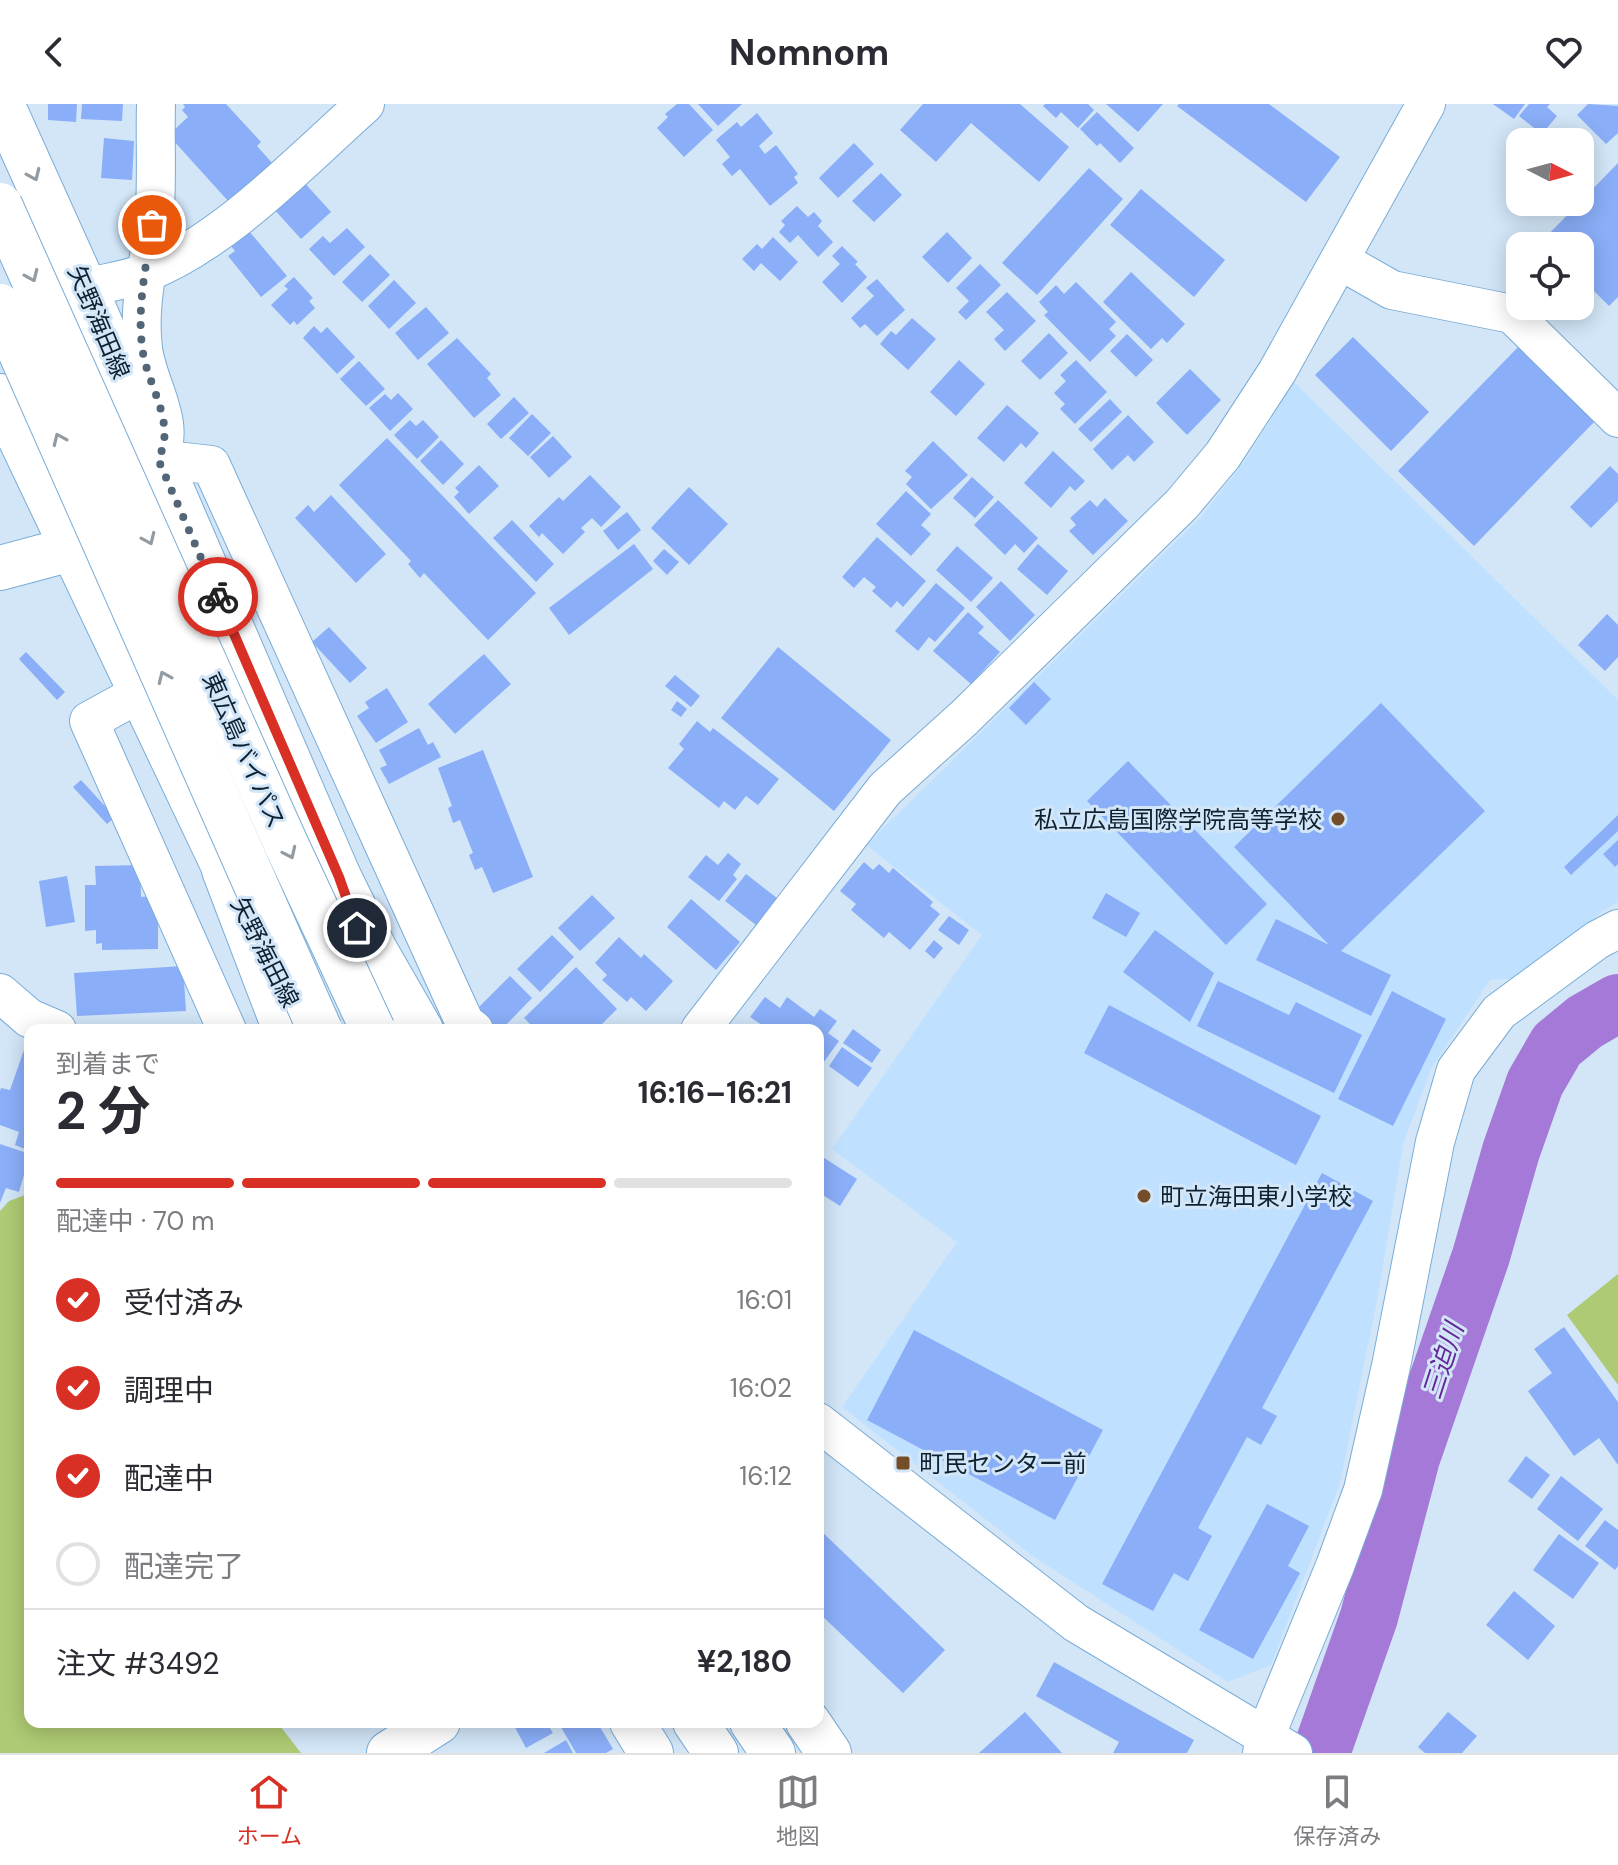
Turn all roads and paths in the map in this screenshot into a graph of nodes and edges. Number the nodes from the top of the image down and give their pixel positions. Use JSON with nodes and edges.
{"nodes":[{"id":1,"x":2,"y":104,"type":"edge"},
{"id":2,"x":156,"y":104,"type":"edge"},
{"id":3,"x":365,"y":104,"type":"edge"},
{"id":4,"x":1426,"y":104,"type":"edge"},
{"id":5,"x":0,"y":205,"type":"edge"},
{"id":6,"x":1341,"y":261,"type":"junction"},
{"id":7,"x":145,"y":273,"type":"junction"},
{"id":8,"x":85,"y":288,"type":"junction"},
{"id":9,"x":0,"y":306,"type":"edge"},
{"id":10,"x":0,"y":396,"type":"edge"},
{"id":11,"x":1618,"y":418,"type":"edge"},
{"id":12,"x":158,"y":459,"type":"junction"},
{"id":13,"x":71,"y":549,"type":"junction"},
{"id":14,"x":0,"y":568,"type":"edge"},
{"id":15,"x":140,"y":693,"type":"junction"},
{"id":16,"x":224,"y":870,"type":"junction"},
{"id":17,"x":339,"y":877,"type":"junction"},
{"id":18,"x":1618,"y":929,"type":"edge"},
{"id":19,"x":0,"y":993,"type":"edge"},
{"id":20,"x":43,"y":1024,"type":"edge"},
{"id":21,"x":224,"y":1024,"type":"edge"},
{"id":22,"x":283,"y":1024,"type":"edge"},
{"id":23,"x":302,"y":1024,"type":"edge"},
{"id":24,"x":317,"y":1024,"type":"edge"},
{"id":25,"x":370,"y":1024,"type":"edge"},
{"id":26,"x":390,"y":1024,"type":"edge"},
{"id":27,"x":418,"y":1024,"type":"edge"},
{"id":28,"x":466,"y":1024,"type":"edge"},
{"id":29,"x":705,"y":1024,"type":"edge"},
{"id":30,"x":824,"y":1427,"type":"edge"},
{"id":31,"x":429,"y":1728,"type":"edge"},
{"id":32,"x":636,"y":1728,"type":"edge"},
{"id":33,"x":659,"y":1728,"type":"edge"},
{"id":34,"x":699,"y":1728,"type":"edge"},
{"id":35,"x":756,"y":1728,"type":"edge"},
{"id":36,"x":791,"y":1728,"type":"edge"},
{"id":37,"x":812,"y":1728,"type":"edge"},
{"id":38,"x":1278,"y":1748,"type":"edge"},
{"id":39,"x":389,"y":1753,"type":"edge"},
{"id":40,"x":651,"y":1753,"type":"edge"},
{"id":41,"x":673,"y":1753,"type":"edge"},
{"id":42,"x":716,"y":1753,"type":"edge"},
{"id":43,"x":773,"y":1753,"type":"edge"},
{"id":44,"x":811,"y":1753,"type":"edge"},
{"id":45,"x":829,"y":1753,"type":"edge"}],
"edges":[{"from":1,"to":8,"type":"main road","name":"矢野海田線","one_way":true},
{"from":2,"to":7,"type":"street"},
{"from":3,"to":7,"type":"street"},
{"from":4,"to":6,"type":"street"},
{"from":5,"to":25,"type":"main road","name":"東広島バイパス","one_way":true,"bridge":true},
{"from":6,"to":11,"type":"street"},
{"from":6,"to":29,"type":"street"},
{"from":7,"to":8,"type":"street"},
{"from":7,"to":12,"type":"street"},
{"from":8,"to":12,"type":"main road","name":"矢野海田線"},
{"from":24,"to":9,"type":"main road","name":"東広島バイパス","one_way":true,"bridge":true},
{"from":10,"to":13,"type":"main road","name":"矢野海田線"},
{"from":12,"to":13,"type":"main road"},
{"from":12,"to":17,"type":"main road","name":"矢野海田線"},
{"from":12,"to":28,"type":"street"},
{"from":13,"to":14,"type":"main road"},
{"from":13,"to":15,"type":"main road","name":"矢野海田線"},
{"from":15,"to":16,"type":"main road","name":"矢野海田線"},
{"from":15,"to":21,"type":"street"},
{"from":16,"to":22,"type":"main road"},
{"from":16,"to":23,"type":"main road","name":"矢野海田線"},
{"from":17,"to":26,"type":"main road","name":"矢野海田線"},
{"from":17,"to":27,"type":"main road"},
{"from":18,"to":38,"type":"street"},
{"from":19,"to":20,"type":"street"},
{"from":30,"to":38,"type":"street"},
{"from":31,"to":39,"type":"main road"},
{"from":32,"to":40,"type":"main road"},
{"from":33,"to":41,"type":"main road"},
{"from":34,"to":42,"type":"main road"},
{"from":35,"to":43,"type":"main road"},
{"from":36,"to":44,"type":"main road"},
{"from":37,"to":45,"type":"main road"}]}
